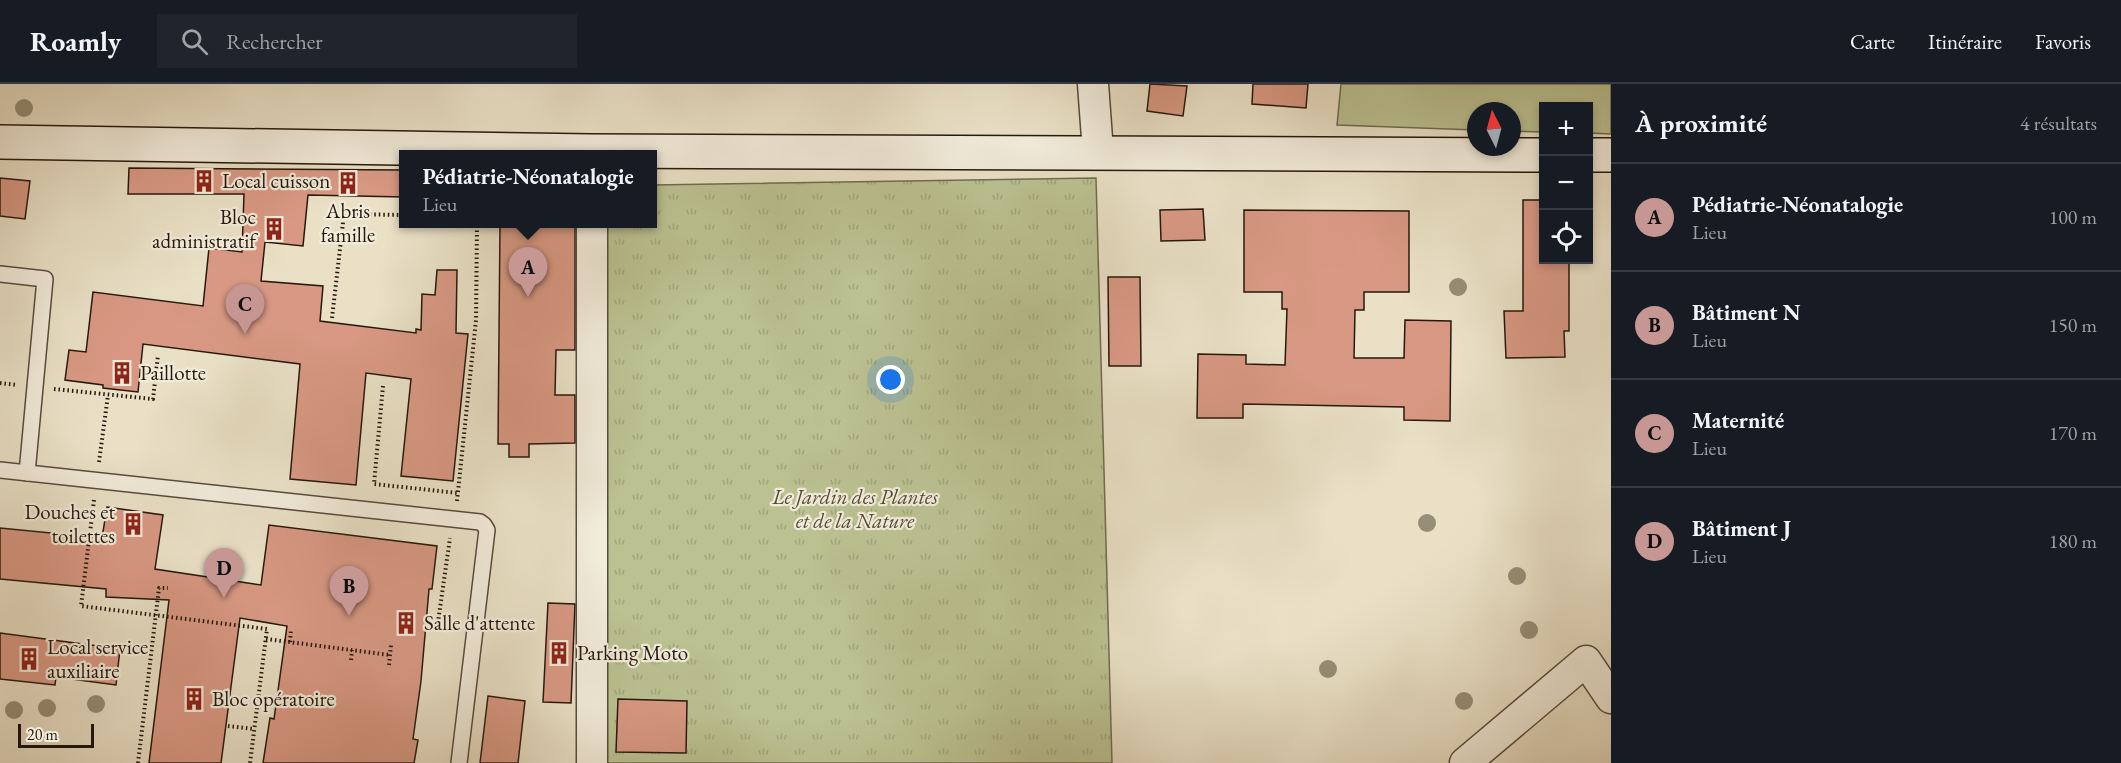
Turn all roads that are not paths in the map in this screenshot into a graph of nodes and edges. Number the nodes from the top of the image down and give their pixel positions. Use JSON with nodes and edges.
{"nodes":[{"id":1,"x":1093,"y":84,"type":"edge"},
{"id":2,"x":0,"y":142,"type":"edge"},
{"id":3,"x":430,"y":150,"type":"edge"},
{"id":4,"x":1098,"y":152,"type":"junction"},
{"id":5,"x":657,"y":153,"type":"edge"},
{"id":6,"x":1539,"y":155,"type":"edge"},
{"id":7,"x":1593,"y":155,"type":"edge"},
{"id":8,"x":1611,"y":155,"type":"edge"},
{"id":9,"x":592,"y":228,"type":"edge"},
{"id":10,"x":0,"y":274,"type":"edge"},
{"id":11,"x":0,"y":470,"type":"edge"},
{"id":12,"x":27,"y":473,"type":"junction"},
{"id":13,"x":1611,"y":698,"type":"edge"},
{"id":14,"x":459,"y":763,"type":"edge"},
{"id":15,"x":592,"y":763,"type":"edge"},
{"id":16,"x":1465,"y":763,"type":"edge"}],
"edges":[{"from":1,"to":4,"type":"street"},
{"from":2,"to":3,"type":"main road"},
{"from":4,"to":5,"type":"main road"},
{"from":4,"to":6,"type":"main road"},
{"from":7,"to":8,"type":"main road"},
{"from":9,"to":15,"type":"street"},
{"from":10,"to":12,"type":"lane"},
{"from":11,"to":12,"type":"lane"},
{"from":12,"to":14,"type":"lane"},
{"from":13,"to":16,"type":"street"}]}
